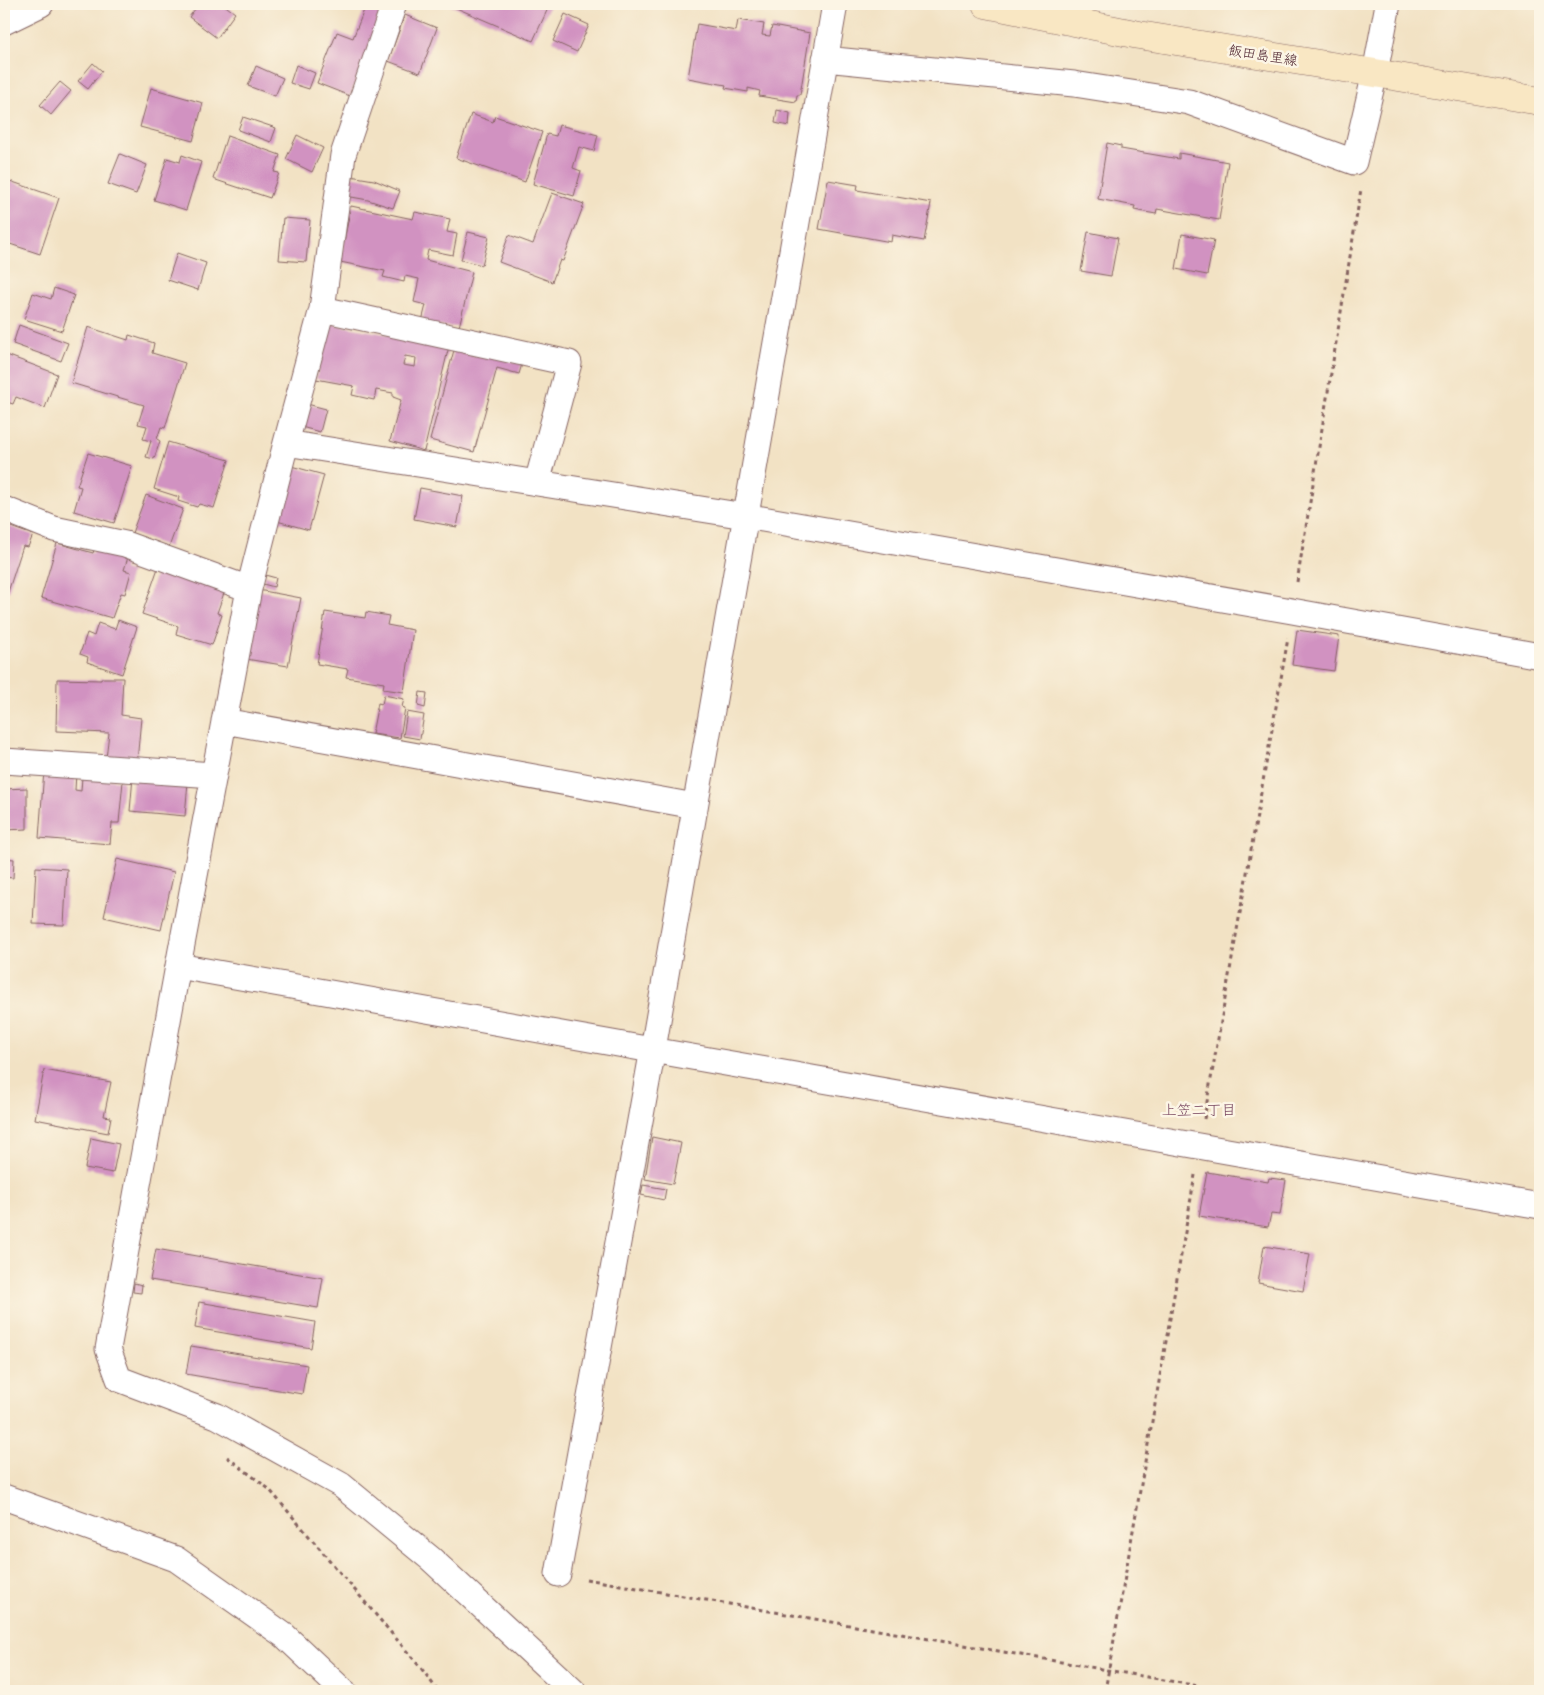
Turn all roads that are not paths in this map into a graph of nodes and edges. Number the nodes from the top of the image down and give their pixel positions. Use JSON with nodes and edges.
{"nodes":[{"id":1,"x":41,"y":4,"type":"edge"},
{"id":2,"x":394,"y":4,"type":"edge"},
{"id":3,"x":835,"y":4,"type":"edge"},
{"id":4,"x":986,"y":4,"type":"edge"},
{"id":5,"x":1388,"y":4,"type":"edge"},
{"id":6,"x":4,"y":22,"type":"edge"},
{"id":7,"x":825,"y":59,"type":"junction"},
{"id":8,"x":1376,"y":73,"type":"junction"},
{"id":9,"x":1540,"y":102,"type":"edge"},
{"id":10,"x":322,"y":310,"type":"junction"},
{"id":11,"x":286,"y":443,"type":"junction"},
{"id":12,"x":537,"y":483,"type":"junction"},
{"id":13,"x":4,"y":509,"type":"edge"},
{"id":14,"x":745,"y":516,"type":"junction"},
{"id":15,"x":249,"y":589,"type":"junction"},
{"id":16,"x":1540,"y":656,"type":"edge"},
{"id":17,"x":224,"y":721,"type":"junction"},
{"id":18,"x":4,"y":761,"type":"edge"},
{"id":19,"x":214,"y":775,"type":"junction"},
{"id":20,"x":695,"y":806,"type":"junction"},
{"id":21,"x":178,"y":966,"type":"junction"},
{"id":22,"x":653,"y":1049,"type":"junction"},
{"id":23,"x":1540,"y":1206,"type":"edge"},
{"id":24,"x":4,"y":1497,"type":"edge"},
{"id":25,"x":558,"y":1574,"type":"road end"},
{"id":26,"x":343,"y":1691,"type":"edge"},
{"id":27,"x":573,"y":1691,"type":"edge"}],
"edges":[{"from":1,"to":6,"type":"street"},
{"from":2,"to":10,"type":"street"},
{"from":3,"to":7,"type":"street"},
{"from":4,"to":8,"type":"main road","name":"飯田島里線"},
{"from":5,"to":8,"type":"street"},
{"from":7,"to":8,"type":"street"},
{"from":7,"to":14,"type":"street"},
{"from":8,"to":9,"type":"main road","name":"飯田島里線"},
{"from":10,"to":11,"type":"street"},
{"from":10,"to":12,"type":"street"},
{"from":11,"to":12,"type":"street"},
{"from":11,"to":15,"type":"street"},
{"from":12,"to":14,"type":"street"},
{"from":13,"to":15,"type":"street"},
{"from":14,"to":16,"type":"street"},
{"from":14,"to":20,"type":"street"},
{"from":15,"to":17,"type":"street"},
{"from":17,"to":19,"type":"street"},
{"from":17,"to":20,"type":"street"},
{"from":18,"to":19,"type":"street"},
{"from":19,"to":21,"type":"street"},
{"from":20,"to":22,"type":"street"},
{"from":21,"to":22,"type":"street"},
{"from":21,"to":27,"type":"street"},
{"from":22,"to":23,"type":"street"},
{"from":22,"to":25,"type":"street"},
{"from":24,"to":26,"type":"street"}]}
